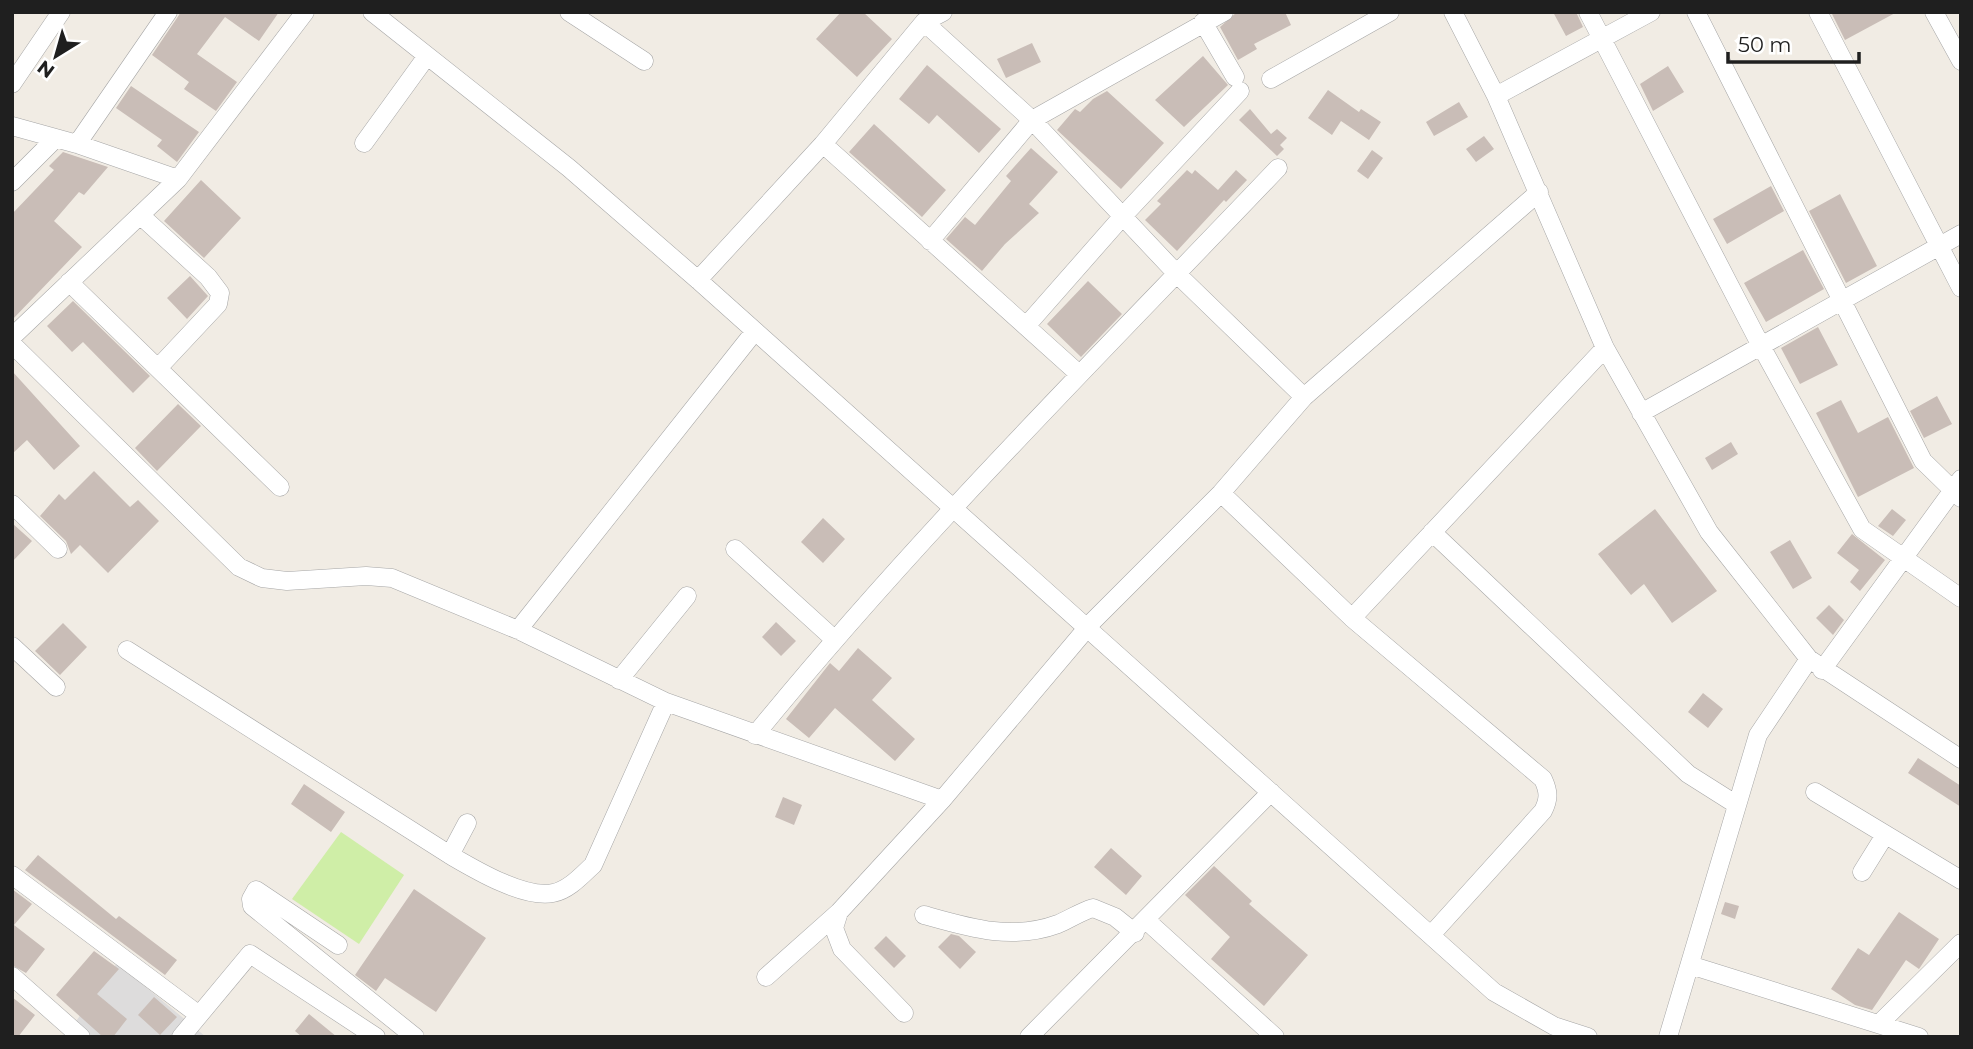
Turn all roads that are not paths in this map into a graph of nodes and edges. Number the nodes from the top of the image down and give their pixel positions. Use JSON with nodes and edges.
{"nodes":[{"id":1,"x":61,"y":12,"type":"edge"},
{"id":2,"x":169,"y":12,"type":"edge"},
{"id":3,"x":305,"y":12,"type":"edge"},
{"id":4,"x":372,"y":12,"type":"edge"},
{"id":5,"x":569,"y":12,"type":"edge"},
{"id":6,"x":943,"y":12,"type":"edge"},
{"id":7,"x":1224,"y":12,"type":"edge"},
{"id":8,"x":1390,"y":12,"type":"edge"},
{"id":9,"x":1453,"y":12,"type":"edge"},
{"id":10,"x":1588,"y":12,"type":"edge"},
{"id":11,"x":1651,"y":12,"type":"edge"},
{"id":12,"x":1696,"y":12,"type":"edge"},
{"id":13,"x":1818,"y":12,"type":"edge"},
{"id":14,"x":1934,"y":12,"type":"edge"},
{"id":15,"x":924,"y":22,"type":"junction"},
{"id":16,"x":1203,"y":22,"type":"junction"},
{"id":17,"x":1602,"y":39,"type":"junction"},
{"id":18,"x":427,"y":56,"type":"junction"},
{"id":19,"x":644,"y":61,"type":"dead end"},
{"id":20,"x":1961,"y":61,"type":"edge"},
{"id":21,"x":1272,"y":79,"type":"dead end"},
{"id":22,"x":12,"y":84,"type":"edge"},
{"id":23,"x":1496,"y":96,"type":"junction"},
{"id":24,"x":1032,"y":120,"type":"junction"},
{"id":25,"x":12,"y":126,"type":"edge"},
{"id":26,"x":55,"y":138,"type":"junction"},
{"id":27,"x":364,"y":143,"type":"dead end"},
{"id":28,"x":77,"y":144,"type":"junction"},
{"id":29,"x":823,"y":144,"type":"junction"},
{"id":30,"x":1279,"y":168,"type":"dead end"},
{"id":31,"x":178,"y":179,"type":"junction"},
{"id":32,"x":12,"y":182,"type":"edge"},
{"id":33,"x":1539,"y":192,"type":"junction"},
{"id":34,"x":140,"y":215,"type":"junction"},
{"id":35,"x":1122,"y":217,"type":"junction"},
{"id":36,"x":1961,"y":234,"type":"edge"},
{"id":37,"x":930,"y":241,"type":"junction"},
{"id":38,"x":1938,"y":246,"type":"junction"},
{"id":39,"x":1177,"y":274,"type":"junction"},
{"id":40,"x":698,"y":280,"type":"junction"},
{"id":41,"x":69,"y":282,"type":"junction"},
{"id":42,"x":1961,"y":288,"type":"edge"},
{"id":43,"x":1843,"y":300,"type":"junction"},
{"id":44,"x":1027,"y":325,"type":"junction"},
{"id":45,"x":755,"y":331,"type":"junction"},
{"id":46,"x":12,"y":337,"type":"edge"},
{"id":47,"x":12,"y":344,"type":"edge"},
{"id":48,"x":1761,"y":346,"type":"junction"},
{"id":49,"x":1605,"y":348,"type":"junction"},
{"id":50,"x":158,"y":368,"type":"junction"},
{"id":51,"x":1079,"y":373,"type":"junction"},
{"id":52,"x":1304,"y":397,"type":"junction"},
{"id":53,"x":1641,"y":413,"type":"junction"},
{"id":54,"x":280,"y":487,"type":"dead end"},
{"id":55,"x":1958,"y":490,"type":"edge"},
{"id":56,"x":1220,"y":493,"type":"junction"},
{"id":57,"x":12,"y":504,"type":"edge"},
{"id":58,"x":952,"y":507,"type":"junction"},
{"id":59,"x":1432,"y":532,"type":"junction"},
{"id":60,"x":58,"y":549,"type":"dead end"},
{"id":61,"x":735,"y":549,"type":"dead end"},
{"id":62,"x":1902,"y":559,"type":"junction"},
{"id":63,"x":687,"y":596,"type":"dead end"},
{"id":64,"x":1961,"y":598,"type":"edge"},
{"id":65,"x":1352,"y":618,"type":"junction"},
{"id":66,"x":1087,"y":628,"type":"junction"},
{"id":67,"x":518,"y":630,"type":"junction"},
{"id":68,"x":834,"y":639,"type":"junction"},
{"id":69,"x":127,"y":650,"type":"dead end"},
{"id":70,"x":16,"y":658,"type":"edge"},
{"id":71,"x":1815,"y":664,"type":"junction"},
{"id":72,"x":619,"y":680,"type":"junction"},
{"id":73,"x":56,"y":687,"type":"dead end"},
{"id":74,"x":666,"y":702,"type":"junction"},
{"id":75,"x":755,"y":736,"type":"junction"},
{"id":76,"x":1961,"y":759,"type":"edge"},
{"id":77,"x":1271,"y":792,"type":"junction"},
{"id":78,"x":1815,"y":792,"type":"dead end"},
{"id":79,"x":942,"y":800,"type":"junction"},
{"id":80,"x":1737,"y":805,"type":"junction"},
{"id":81,"x":467,"y":823,"type":"dead end"},
{"id":82,"x":1885,"y":835,"type":"junction"},
{"id":83,"x":450,"y":855,"type":"junction"},
{"id":84,"x":1862,"y":872,"type":"dead end"},
{"id":85,"x":12,"y":875,"type":"edge"},
{"id":86,"x":1961,"y":880,"type":"edge"},
{"id":87,"x":839,"y":912,"type":"junction"},
{"id":88,"x":924,"y":915,"type":"dead end"},
{"id":89,"x":1141,"y":927,"type":"junction"},
{"id":90,"x":1431,"y":935,"type":"junction"},
{"id":91,"x":1961,"y":943,"type":"edge"},
{"id":92,"x":338,"y":945,"type":"dead end"},
{"id":93,"x":1690,"y":965,"type":"junction"},
{"id":94,"x":12,"y":976,"type":"edge"},
{"id":95,"x":766,"y":977,"type":"dead end"},
{"id":96,"x":904,"y":1013,"type":"dead end"},
{"id":97,"x":199,"y":1015,"type":"junction"},
{"id":98,"x":1880,"y":1023,"type":"junction"},
{"id":99,"x":81,"y":1037,"type":"edge"},
{"id":100,"x":180,"y":1037,"type":"edge"},
{"id":101,"x":376,"y":1037,"type":"edge"},
{"id":102,"x":415,"y":1037,"type":"edge"},
{"id":103,"x":1029,"y":1037,"type":"edge"},
{"id":104,"x":1275,"y":1037,"type":"edge"},
{"id":105,"x":1588,"y":1037,"type":"edge"},
{"id":106,"x":1668,"y":1037,"type":"edge"},
{"id":107,"x":1919,"y":1037,"type":"edge"}],
"edges":[{"from":1,"to":22,"type":"street"},
{"from":2,"to":28,"type":"street"},
{"from":3,"to":31,"type":"street"},
{"from":4,"to":18,"type":"street"},
{"from":5,"to":19,"type":"street"},
{"from":6,"to":15,"type":"street"},
{"from":7,"to":16,"type":"street"},
{"from":8,"to":21,"type":"street"},
{"from":9,"to":23,"type":"street"},
{"from":10,"to":17,"type":"street"},
{"from":11,"to":17,"type":"street"},
{"from":12,"to":43,"type":"street"},
{"from":13,"to":38,"type":"street"},
{"from":14,"to":20,"type":"street"},
{"from":15,"to":24,"type":"street"},
{"from":15,"to":29,"type":"street"},
{"from":16,"to":24,"type":"street"},
{"from":16,"to":35,"type":"street"},
{"from":17,"to":23,"type":"street"},
{"from":17,"to":48,"type":"street"},
{"from":18,"to":27,"type":"street"},
{"from":18,"to":40,"type":"street"},
{"from":23,"to":33,"type":"street"},
{"from":24,"to":35,"type":"street"},
{"from":24,"to":37,"type":"street"},
{"from":25,"to":26,"type":"street"},
{"from":26,"to":28,"type":"street"},
{"from":26,"to":32,"type":"street"},
{"from":28,"to":31,"type":"street"},
{"from":29,"to":37,"type":"street"},
{"from":29,"to":40,"type":"street"},
{"from":30,"to":39,"type":"street"},
{"from":31,"to":34,"type":"street"},
{"from":33,"to":49,"type":"street"},
{"from":33,"to":52,"type":"street"},
{"from":34,"to":41,"type":"street"},
{"from":34,"to":50,"type":"street"},
{"from":35,"to":39,"type":"street"},
{"from":35,"to":44,"type":"street"},
{"from":36,"to":38,"type":"street"},
{"from":37,"to":44,"type":"street"},
{"from":38,"to":42,"type":"street"},
{"from":38,"to":43,"type":"street"},
{"from":39,"to":51,"type":"street"},
{"from":39,"to":52,"type":"street"},
{"from":40,"to":45,"type":"street"},
{"from":41,"to":46,"type":"street"},
{"from":41,"to":50,"type":"street"},
{"from":43,"to":48,"type":"street"},
{"from":43,"to":55,"type":"street"},
{"from":44,"to":51,"type":"street"},
{"from":45,"to":58,"type":"street"},
{"from":45,"to":67,"type":"street"},
{"from":47,"to":67,"type":"street"},
{"from":48,"to":53,"type":"street"},
{"from":48,"to":62,"type":"street"},
{"from":49,"to":53,"type":"street"},
{"from":49,"to":59,"type":"street"},
{"from":50,"to":54,"type":"street"},
{"from":51,"to":58,"type":"street"},
{"from":52,"to":56,"type":"street"},
{"from":53,"to":71,"type":"street"},
{"from":55,"to":62,"type":"street"},
{"from":56,"to":65,"type":"street"},
{"from":56,"to":66,"type":"street"},
{"from":57,"to":60,"type":"street"},
{"from":58,"to":66,"type":"street"},
{"from":58,"to":68,"type":"street"},
{"from":59,"to":65,"type":"street"},
{"from":59,"to":80,"type":"street"},
{"from":61,"to":68,"type":"street"},
{"from":62,"to":64,"type":"street"},
{"from":62,"to":71,"type":"street"},
{"from":63,"to":72,"type":"street"},
{"from":65,"to":90,"type":"street"},
{"from":66,"to":77,"type":"street"},
{"from":66,"to":79,"type":"street"},
{"from":67,"to":72,"type":"street"},
{"from":68,"to":75,"type":"street"},
{"from":69,"to":83,"type":"street"},
{"from":70,"to":73,"type":"street"},
{"from":71,"to":76,"type":"street"},
{"from":71,"to":80,"type":"street"},
{"from":72,"to":74,"type":"street"},
{"from":74,"to":75,"type":"street"},
{"from":74,"to":83,"type":"street"},
{"from":75,"to":79,"type":"street"},
{"from":77,"to":89,"type":"street"},
{"from":77,"to":90,"type":"street"},
{"from":78,"to":82,"type":"street"},
{"from":79,"to":87,"type":"street"},
{"from":80,"to":93,"type":"street"},
{"from":81,"to":83,"type":"street"},
{"from":82,"to":84,"type":"street"},
{"from":82,"to":86,"type":"street"},
{"from":85,"to":97,"type":"street"},
{"from":87,"to":95,"type":"street"},
{"from":87,"to":96,"type":"street"},
{"from":88,"to":89,"type":"street"},
{"from":89,"to":103,"type":"street"},
{"from":89,"to":104,"type":"street"},
{"from":90,"to":105,"type":"street"},
{"from":91,"to":98,"type":"street"},
{"from":92,"to":102,"type":"street"},
{"from":93,"to":98,"type":"street"},
{"from":93,"to":106,"type":"street"},
{"from":94,"to":99,"type":"street"},
{"from":97,"to":100,"type":"street"},
{"from":97,"to":101,"type":"street"},
{"from":98,"to":107,"type":"street"}]}
